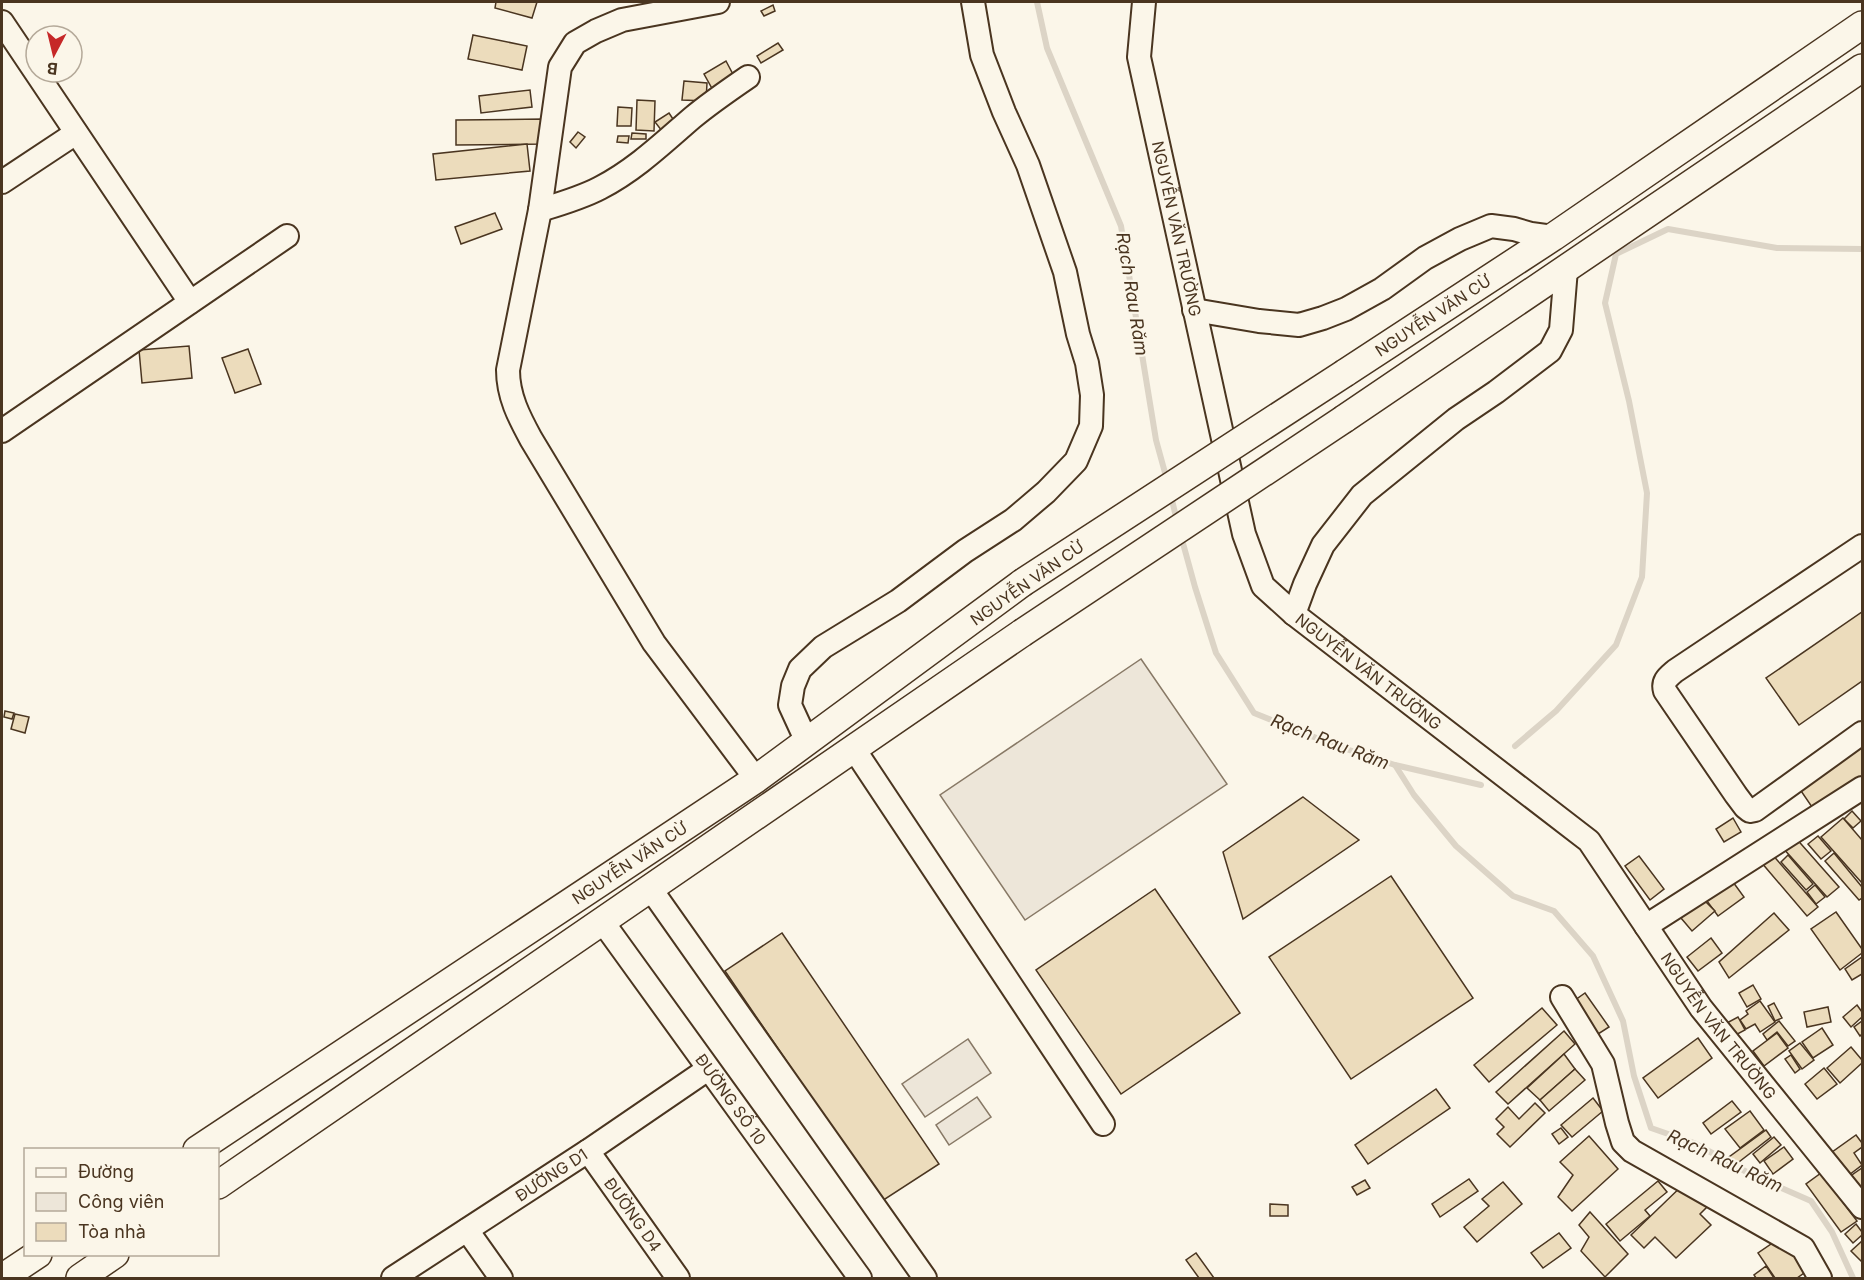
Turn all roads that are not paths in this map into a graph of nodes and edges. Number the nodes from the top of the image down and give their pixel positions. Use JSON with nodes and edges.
{"nodes":[{"id":1,"x":718,"y":2,"type":"edge"},
{"id":2,"x":973,"y":2,"type":"edge"},
{"id":3,"x":1144,"y":2,"type":"edge"},
{"id":4,"x":629,"y":10,"type":"edge"},
{"id":5,"x":2,"y":22,"type":"edge"},
{"id":6,"x":1852,"y":31,"type":"edge"},
{"id":7,"x":1862,"y":68,"type":"edge"},
{"id":8,"x":748,"y":77,"type":"dead end"},
{"id":9,"x":76,"y":133,"type":"junction"},
{"id":10,"x":2,"y":182,"type":"edge"},
{"id":11,"x":540,"y":210,"type":"junction"},
{"id":12,"x":287,"y":236,"type":"dead end"},
{"id":13,"x":1553,"y":237,"type":"junction"},
{"id":14,"x":1566,"y":269,"type":"junction"},
{"id":15,"x":190,"y":302,"type":"junction"},
{"id":16,"x":1194,"y":310,"type":"junction"},
{"id":17,"x":2,"y":431,"type":"edge"},
{"id":18,"x":1863,"y":546,"type":"edge"},
{"id":19,"x":1294,"y":614,"type":"junction"},
{"id":20,"x":1863,"y":733,"type":"edge"},
{"id":21,"x":807,"y":742,"type":"junction"},
{"id":22,"x":854,"y":749,"type":"junction"},
{"id":23,"x":756,"y":779,"type":"junction"},
{"id":24,"x":1863,"y":788,"type":"edge"},
{"id":25,"x":651,"y":888,"type":"junction"},
{"id":26,"x":584,"y":894,"type":"junction"},
{"id":27,"x":602,"y":921,"type":"junction"},
{"id":28,"x":1646,"y":926,"type":"junction"},
{"id":29,"x":1562,"y":997,"type":"dead end"},
{"id":30,"x":708,"y":1069,"type":"junction"},
{"id":31,"x":1103,"y":1124,"type":"dead end"},
{"id":32,"x":199,"y":1148,"type":"edge"},
{"id":33,"x":588,"y":1151,"type":"junction"},
{"id":34,"x":219,"y":1184,"type":"edge"},
{"id":35,"x":1863,"y":1207,"type":"edge"},
{"id":36,"x":467,"y":1230,"type":"junction"},
{"id":37,"x":35,"y":1256,"type":"edge"},
{"id":38,"x":112,"y":1256,"type":"edge"},
{"id":39,"x":2,"y":1278,"type":"edge"},
{"id":40,"x":80,"y":1278,"type":"edge"},
{"id":41,"x":393,"y":1278,"type":"edge"},
{"id":42,"x":501,"y":1278,"type":"edge"},
{"id":43,"x":678,"y":1278,"type":"edge"},
{"id":44,"x":860,"y":1278,"type":"edge"},
{"id":45,"x":926,"y":1278,"type":"edge"},
{"id":46,"x":1820,"y":1278,"type":"edge"}],
"edges":[{"from":1,"to":4,"type":"street"},
{"from":2,"to":21,"type":"street"},
{"from":3,"to":16,"type":"street","name":"NGUYỄN VĂN TRƯỜNG"},
{"from":4,"to":11,"type":"street"},
{"from":5,"to":9,"type":"street"},
{"from":6,"to":7,"type":"main road"},
{"from":6,"to":13,"type":"main road","name":"NGUYỄN VĂN CỪ"},
{"from":7,"to":14,"type":"main road","name":"NGUYỄN VĂN CỪ"},
{"from":8,"to":11,"type":"street"},
{"from":9,"to":10,"type":"street"},
{"from":9,"to":15,"type":"street"},
{"from":11,"to":23,"type":"street"},
{"from":12,"to":15,"type":"street"},
{"from":13,"to":16,"type":"street"},
{"from":13,"to":21,"type":"main road","name":"NGUYỄN VĂN CỪ","bridge":true},
{"from":14,"to":19,"type":"street"},
{"from":14,"to":22,"type":"main road","name":"NGUYỄN VĂN CỪ","bridge":true},
{"from":15,"to":17,"type":"street"},
{"from":16,"to":19,"type":"street","name":"NGUYỄN VĂN TRƯỜNG"},
{"from":18,"to":20,"type":"street"},
{"from":19,"to":28,"type":"street","name":"NGUYỄN VĂN TRƯỜNG"},
{"from":21,"to":23,"type":"main road","name":"NGUYỄN VĂN CỪ"},
{"from":22,"to":25,"type":"main road","name":"NGUYỄN VĂN CỪ"},
{"from":22,"to":31,"type":"street"},
{"from":23,"to":26,"type":"main road","name":"NGUYỄN VĂN CỪ"},
{"from":24,"to":28,"type":"street"},
{"from":25,"to":27,"type":"main road","name":"NGUYỄN VĂN CỪ"},
{"from":25,"to":45,"type":"street"},
{"from":26,"to":27,"type":"main road"},
{"from":26,"to":32,"type":"main road","name":"NGUYỄN VĂN CỪ"},
{"from":27,"to":30,"type":"street","name":"ĐƯỜNG SỐ 10"},
{"from":27,"to":34,"type":"main road","name":"NGUYỄN VĂN CỪ"},
{"from":28,"to":35,"type":"street","name":"NGUYỄN VĂN TRƯỜNG"},
{"from":29,"to":46,"type":"street"},
{"from":30,"to":33,"type":"street","name":"ĐƯỜNG D1"},
{"from":30,"to":44,"type":"street","name":"ĐƯỜNG SỐ 10"},
{"from":33,"to":36,"type":"street","name":"ĐƯỜNG D1"},
{"from":33,"to":43,"type":"street","name":"ĐƯỜNG D4"},
{"from":36,"to":41,"type":"street","name":"ĐƯỜNG D1"},
{"from":36,"to":42,"type":"street"},
{"from":37,"to":39,"type":"main road"},
{"from":38,"to":40,"type":"main road"}]}
